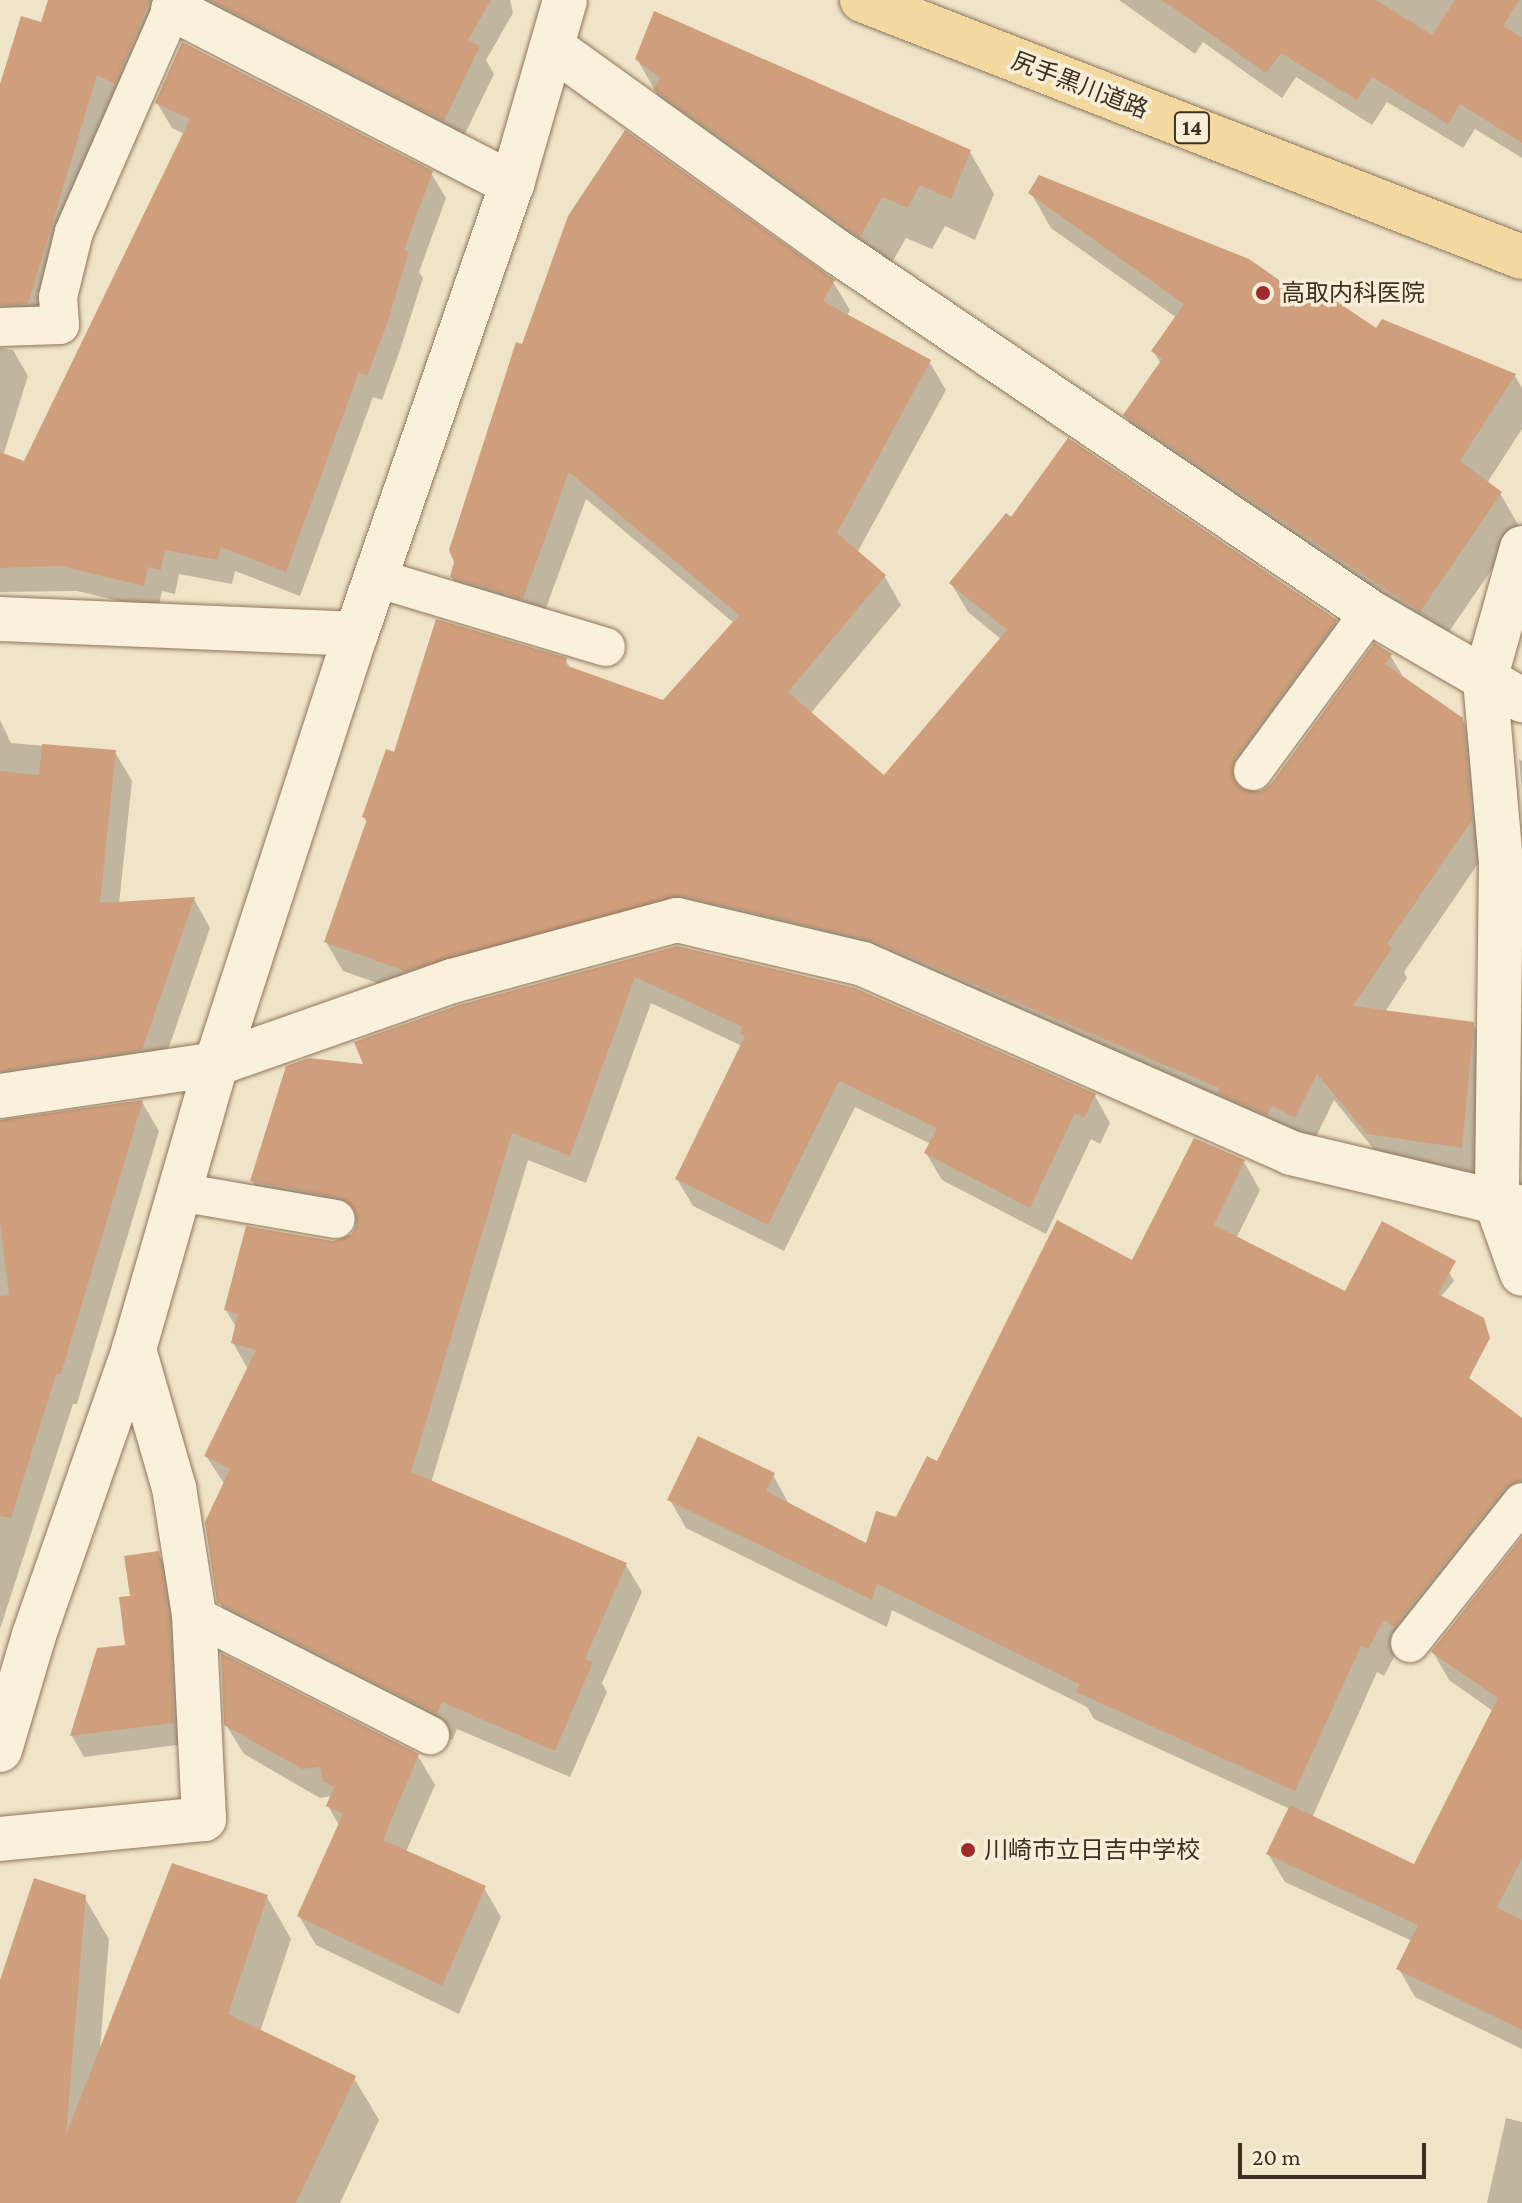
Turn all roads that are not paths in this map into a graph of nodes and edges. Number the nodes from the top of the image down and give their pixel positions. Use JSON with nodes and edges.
{"nodes":[{"id":1,"x":565,"y":0,"type":"edge"},
{"id":2,"x":862,"y":0,"type":"edge"},
{"id":3,"x":175,"y":4,"type":"edge"},
{"id":4,"x":552,"y":47,"type":"junction"},
{"id":5,"x":512,"y":184,"type":"junction"},
{"id":6,"x":1522,"y":257,"type":"edge"},
{"id":7,"x":0,"y":327,"type":"edge"},
{"id":8,"x":1522,"y":548,"type":"edge"},
{"id":9,"x":376,"y":578,"type":"junction"},
{"id":10,"x":1370,"y":612,"type":"junction"},
{"id":11,"x":0,"y":619,"type":"edge"},
{"id":12,"x":356,"y":634,"type":"junction"},
{"id":13,"x":606,"y":647,"type":"dead end"},
{"id":14,"x":1485,"y":680,"type":"junction"},
{"id":15,"x":1522,"y":700,"type":"edge"},
{"id":16,"x":1253,"y":771,"type":"dead end"},
{"id":17,"x":216,"y":1064,"type":"junction"},
{"id":18,"x":0,"y":1096,"type":"edge"},
{"id":19,"x":179,"y":1192,"type":"junction"},
{"id":20,"x":1509,"y":1206,"type":"edge"},
{"id":21,"x":336,"y":1219,"type":"dead end"},
{"id":22,"x":1522,"y":1274,"type":"edge"},
{"id":23,"x":134,"y":1349,"type":"junction"},
{"id":24,"x":1522,"y":1502,"type":"edge"},
{"id":25,"x":194,"y":1615,"type":"junction"},
{"id":26,"x":1410,"y":1643,"type":"dead end"},
{"id":27,"x":430,"y":1735,"type":"dead end"},
{"id":28,"x":0,"y":1750,"type":"edge"},
{"id":29,"x":0,"y":1839,"type":"edge"}],
"edges":[{"from":1,"to":4,"type":"street"},
{"from":2,"to":6,"type":"main road","name":"尻手黒川道路","number":"14"},
{"from":3,"to":5,"type":"street"},
{"from":3,"to":7,"type":"lane"},
{"from":4,"to":5,"type":"street"},
{"from":4,"to":10,"type":"street"},
{"from":5,"to":9,"type":"street"},
{"from":8,"to":14,"type":"street"},
{"from":9,"to":12,"type":"street"},
{"from":9,"to":13,"type":"lane"},
{"from":10,"to":14,"type":"street"},
{"from":10,"to":16,"type":"lane"},
{"from":11,"to":12,"type":"street"},
{"from":12,"to":17,"type":"street"},
{"from":14,"to":15,"type":"street"},
{"from":14,"to":20,"type":"street"},
{"from":17,"to":18,"type":"street"},
{"from":17,"to":19,"type":"street"},
{"from":17,"to":20,"type":"street"},
{"from":19,"to":21,"type":"lane"},
{"from":19,"to":23,"type":"street"},
{"from":20,"to":22,"type":"street"},
{"from":23,"to":25,"type":"street"},
{"from":23,"to":28,"type":"street"},
{"from":24,"to":26,"type":"lane"},
{"from":25,"to":27,"type":"lane"},
{"from":25,"to":29,"type":"street"}]}
